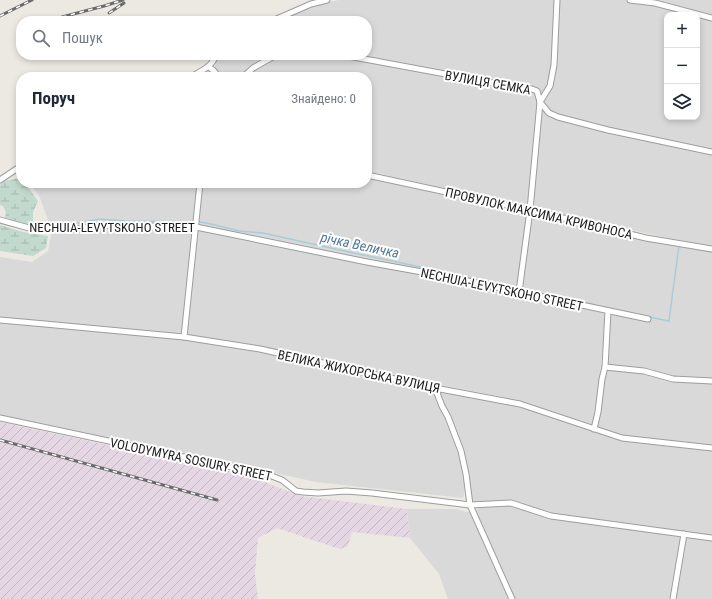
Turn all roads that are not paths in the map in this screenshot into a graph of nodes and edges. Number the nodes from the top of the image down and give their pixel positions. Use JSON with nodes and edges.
{"nodes":[{"id":1,"x":327,"y":0,"type":"edge"},
{"id":2,"x":557,"y":0,"type":"edge"},
{"id":3,"x":630,"y":0,"type":"edge"},
{"id":4,"x":284,"y":16,"type":"edge"},
{"id":5,"x":712,"y":18,"type":"edge"},
{"id":6,"x":214,"y":60,"type":"edge"},
{"id":7,"x":267,"y":60,"type":"edge"},
{"id":8,"x":369,"y":60,"type":"edge"},
{"id":9,"x":209,"y":67,"type":"junction"},
{"id":10,"x":201,"y":72,"type":"edge"},
{"id":11,"x":215,"y":72,"type":"edge"},
{"id":12,"x":249,"y":72,"type":"edge"},
{"id":13,"x":540,"y":102,"type":"junction"},
{"id":14,"x":712,"y":152,"type":"edge"},
{"id":15,"x":16,"y":169,"type":"edge"},
{"id":16,"x":372,"y":176,"type":"edge"},
{"id":17,"x":0,"y":180,"type":"edge"},
{"id":18,"x":200,"y":188,"type":"edge"},
{"id":19,"x":530,"y":210,"type":"junction"},
{"id":20,"x":0,"y":220,"type":"edge"},
{"id":21,"x":196,"y":226,"type":"junction"},
{"id":22,"x":712,"y":250,"type":"edge"},
{"id":23,"x":519,"y":292,"type":"junction"},
{"id":24,"x":608,"y":311,"type":"junction"},
{"id":25,"x":648,"y":319,"type":"dead end"},
{"id":26,"x":0,"y":320,"type":"edge"},
{"id":27,"x":184,"y":337,"type":"junction"},
{"id":28,"x":605,"y":367,"type":"junction"},
{"id":29,"x":712,"y":381,"type":"edge"},
{"id":30,"x":435,"y":388,"type":"junction"},
{"id":31,"x":0,"y":418,"type":"edge"},
{"id":32,"x":594,"y":429,"type":"junction"},
{"id":33,"x":712,"y":448,"type":"edge"},
{"id":34,"x":470,"y":506,"type":"junction"},
{"id":35,"x":684,"y":534,"type":"junction"},
{"id":36,"x":712,"y":538,"type":"edge"},
{"id":37,"x":512,"y":599,"type":"edge"},
{"id":38,"x":673,"y":599,"type":"edge"}],
"edges":[{"from":1,"to":4,"type":"street"},
{"from":2,"to":13,"type":"street"},
{"from":3,"to":5,"type":"street"},
{"from":6,"to":9,"type":"street"},
{"from":7,"to":12,"type":"street"},
{"from":8,"to":13,"type":"street","name":"ВУЛИЦЯ СЕМКА"},
{"from":9,"to":10,"type":"street"},
{"from":9,"to":11,"type":"street"},
{"from":13,"to":14,"type":"street","name":"ВУЛИЦЯ СЕМКА"},
{"from":13,"to":19,"type":"street"},
{"from":15,"to":17,"type":"street"},
{"from":16,"to":19,"type":"street","name":"ПРОВУЛОК МАКСИМА КРИВОНОСА"},
{"from":18,"to":21,"type":"street"},
{"from":19,"to":22,"type":"street","name":"ПРОВУЛОК МАКСИМА КРИВОНОСА"},
{"from":19,"to":23,"type":"street"},
{"from":20,"to":21,"type":"street","name":"NECHUIA-LEVYTSKOHO STREET"},
{"from":21,"to":23,"type":"street","name":"NECHUIA-LEVYTSKOHO STREET"},
{"from":21,"to":27,"type":"street"},
{"from":23,"to":24,"type":"street","name":"NECHUIA-LEVYTSKOHO STREET"},
{"from":24,"to":25,"type":"street","name":"NECHUIA-LEVYTSKOHO STREET"},
{"from":24,"to":28,"type":"street"},
{"from":26,"to":27,"type":"street","name":"ВЕЛИКА ЖИХОРСЬКА ВУЛИЦЯ"},
{"from":27,"to":30,"type":"street","name":"ВЕЛИКА ЖИХОРСЬКА ВУЛИЦЯ"},
{"from":28,"to":29,"type":"street"},
{"from":28,"to":32,"type":"street"},
{"from":30,"to":32,"type":"street","name":"ВЕЛИКА ЖИХОРСЬКА ВУЛИЦЯ"},
{"from":30,"to":34,"type":"street"},
{"from":31,"to":34,"type":"street","name":"VOLODYMYRA SOSIURY STREET"},
{"from":32,"to":33,"type":"street","name":"ВЕЛИКА ЖИХОРСЬКА ВУЛИЦЯ"},
{"from":34,"to":35,"type":"street","name":"VOLODYMYRA SOSIURY STREET"},
{"from":34,"to":37,"type":"street"},
{"from":35,"to":36,"type":"street","name":"VOLODYMYRA SOSIURY STREET"},
{"from":35,"to":38,"type":"street"}]}
